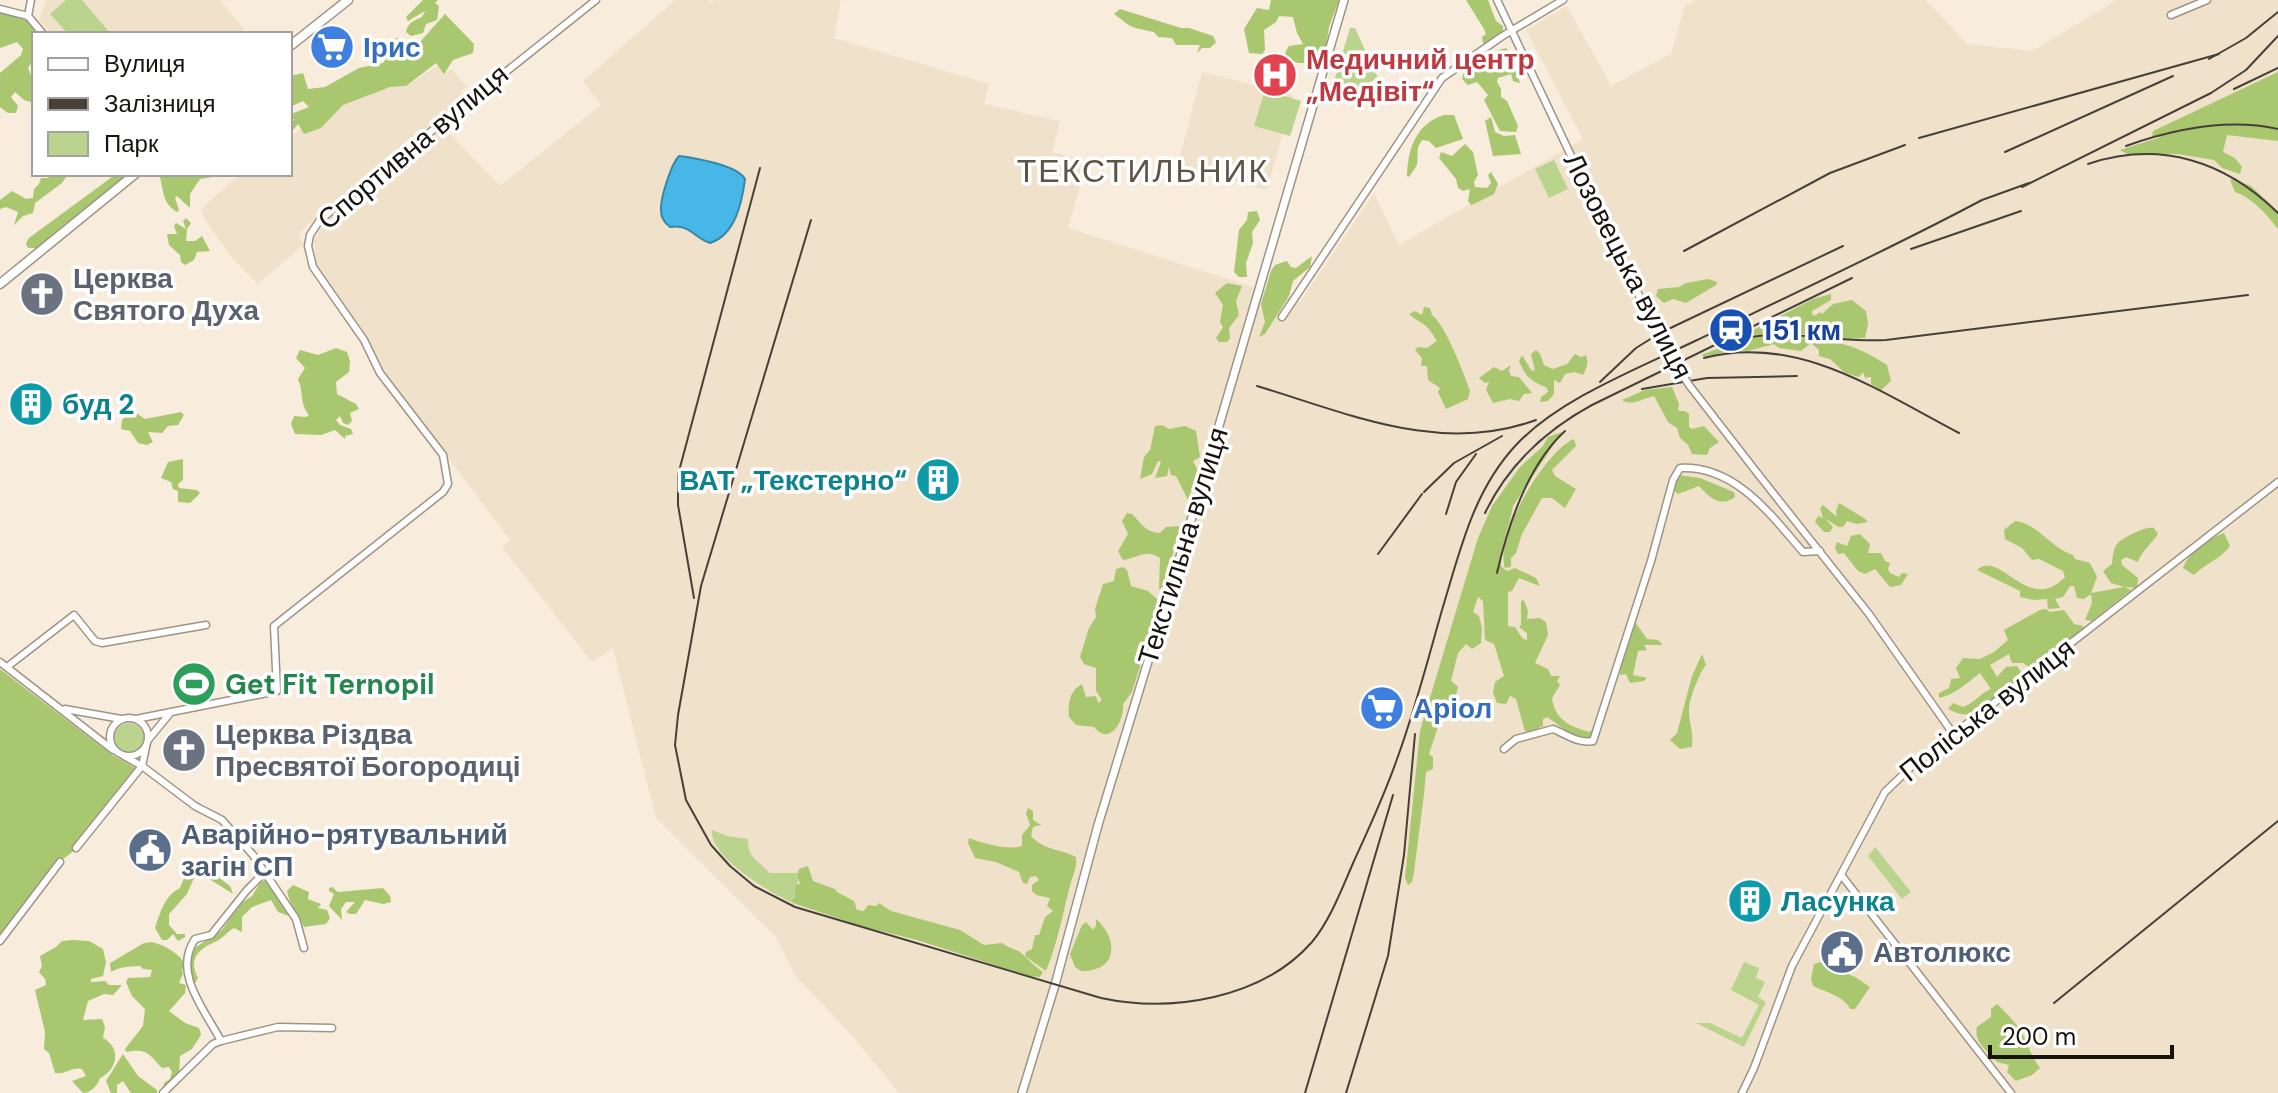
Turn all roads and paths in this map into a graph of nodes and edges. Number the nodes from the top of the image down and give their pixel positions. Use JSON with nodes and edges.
{"nodes":[{"id":1,"x":31,"y":0,"type":"edge"},
{"id":2,"x":348,"y":0,"type":"edge"},
{"id":3,"x":596,"y":0,"type":"edge"},
{"id":4,"x":1344,"y":0,"type":"edge"},
{"id":5,"x":1497,"y":0,"type":"edge"},
{"id":6,"x":1563,"y":0,"type":"edge"},
{"id":7,"x":2207,"y":0,"type":"edge"},
{"id":8,"x":0,"y":9,"type":"edge"},
{"id":9,"x":2171,"y":15,"type":"dead end"},
{"id":10,"x":28,"y":16,"type":"junction"},
{"id":11,"x":1511,"y":31,"type":"junction"},
{"id":12,"x":41,"y":32,"type":"edge"},
{"id":13,"x":292,"y":44,"type":"edge"},
{"id":14,"x":133,"y":176,"type":"edge"},
{"id":15,"x":0,"y":284,"type":"edge"},
{"id":16,"x":1282,"y":317,"type":"dead end"},
{"id":17,"x":2278,"y":482,"type":"edge"},
{"id":18,"x":1820,"y":551,"type":"junction"},
{"id":19,"x":206,"y":625,"type":"dead end"},
{"id":20,"x":0,"y":662,"type":"edge"},
{"id":21,"x":7,"y":667,"type":"junction"},
{"id":22,"x":62,"y":708,"type":"junction"},
{"id":23,"x":171,"y":712,"type":"junction"},
{"id":24,"x":122,"y":719,"type":"junction"},
{"id":25,"x":136,"y":719,"type":"junction"},
{"id":26,"x":1954,"y":735,"type":"junction"},
{"id":27,"x":147,"y":744,"type":"junction"},
{"id":28,"x":1504,"y":749,"type":"dead end"},
{"id":29,"x":113,"y":750,"type":"junction"},
{"id":30,"x":124,"y":756,"type":"junction"},
{"id":31,"x":142,"y":766,"type":"junction"},
{"id":32,"x":76,"y":848,"type":"dead end"},
{"id":33,"x":60,"y":862,"type":"dead end"},
{"id":34,"x":265,"y":872,"type":"junction"},
{"id":35,"x":1842,"y":876,"type":"junction"},
{"id":36,"x":0,"y":941,"type":"edge"},
{"id":37,"x":304,"y":948,"type":"dead end"},
{"id":38,"x":332,"y":1028,"type":"dead end"},
{"id":39,"x":221,"y":1041,"type":"junction"},
{"id":40,"x":163,"y":1093,"type":"edge"},
{"id":41,"x":1022,"y":1093,"type":"edge"},
{"id":42,"x":1742,"y":1093,"type":"edge"},
{"id":43,"x":2011,"y":1093,"type":"edge"}],
"edges":[{"from":1,"to":10,"type":"street"},
{"from":2,"to":13,"type":"main road"},
{"from":3,"to":23,"type":"street","name":"Спортивна вулиця"},
{"from":4,"to":41,"type":"street","name":"Текстильна вулиця"},
{"from":5,"to":11,"type":"street","name":"Лозовецька вулиця"},
{"from":6,"to":11,"type":"street"},
{"from":7,"to":9,"type":"street"},
{"from":8,"to":10,"type":"street"},
{"from":10,"to":12,"type":"street"},
{"from":11,"to":16,"type":"street"},
{"from":11,"to":18,"type":"street","name":"Лозовецька вулиця","bridge":true},
{"from":14,"to":15,"type":"main road"},
{"from":17,"to":26,"type":"street","name":"Поліська вулиця"},
{"from":18,"to":26,"type":"street","name":"Лозовецька вулиця"},
{"from":18,"to":28,"type":"street","name":"Лозовецька вулиця"},
{"from":19,"to":21,"type":"street"},
{"from":20,"to":21,"type":"street"},
{"from":21,"to":22,"type":"street"},
{"from":22,"to":24,"type":"street"},
{"from":22,"to":29,"type":"street"},
{"from":23,"to":25,"type":"street"},
{"from":23,"to":27,"type":"street"},
{"from":24,"to":25,"type":"street"},
{"from":24,"to":29,"type":"street"},
{"from":25,"to":27,"type":"street"},
{"from":26,"to":35,"type":"street","name":"Поліська вулиця"},
{"from":27,"to":30,"type":"street"},
{"from":27,"to":31,"type":"street"},
{"from":29,"to":30,"type":"street"},
{"from":30,"to":31,"type":"street"},
{"from":31,"to":32,"type":"street"},
{"from":31,"to":34,"type":"street"},
{"from":33,"to":36,"type":"street"},
{"from":34,"to":37,"type":"street"},
{"from":34,"to":39,"type":"street"},
{"from":35,"to":42,"type":"street","name":"Поліська вулиця"},
{"from":35,"to":43,"type":"street"},
{"from":38,"to":39,"type":"street"},
{"from":39,"to":40,"type":"street"}]}
